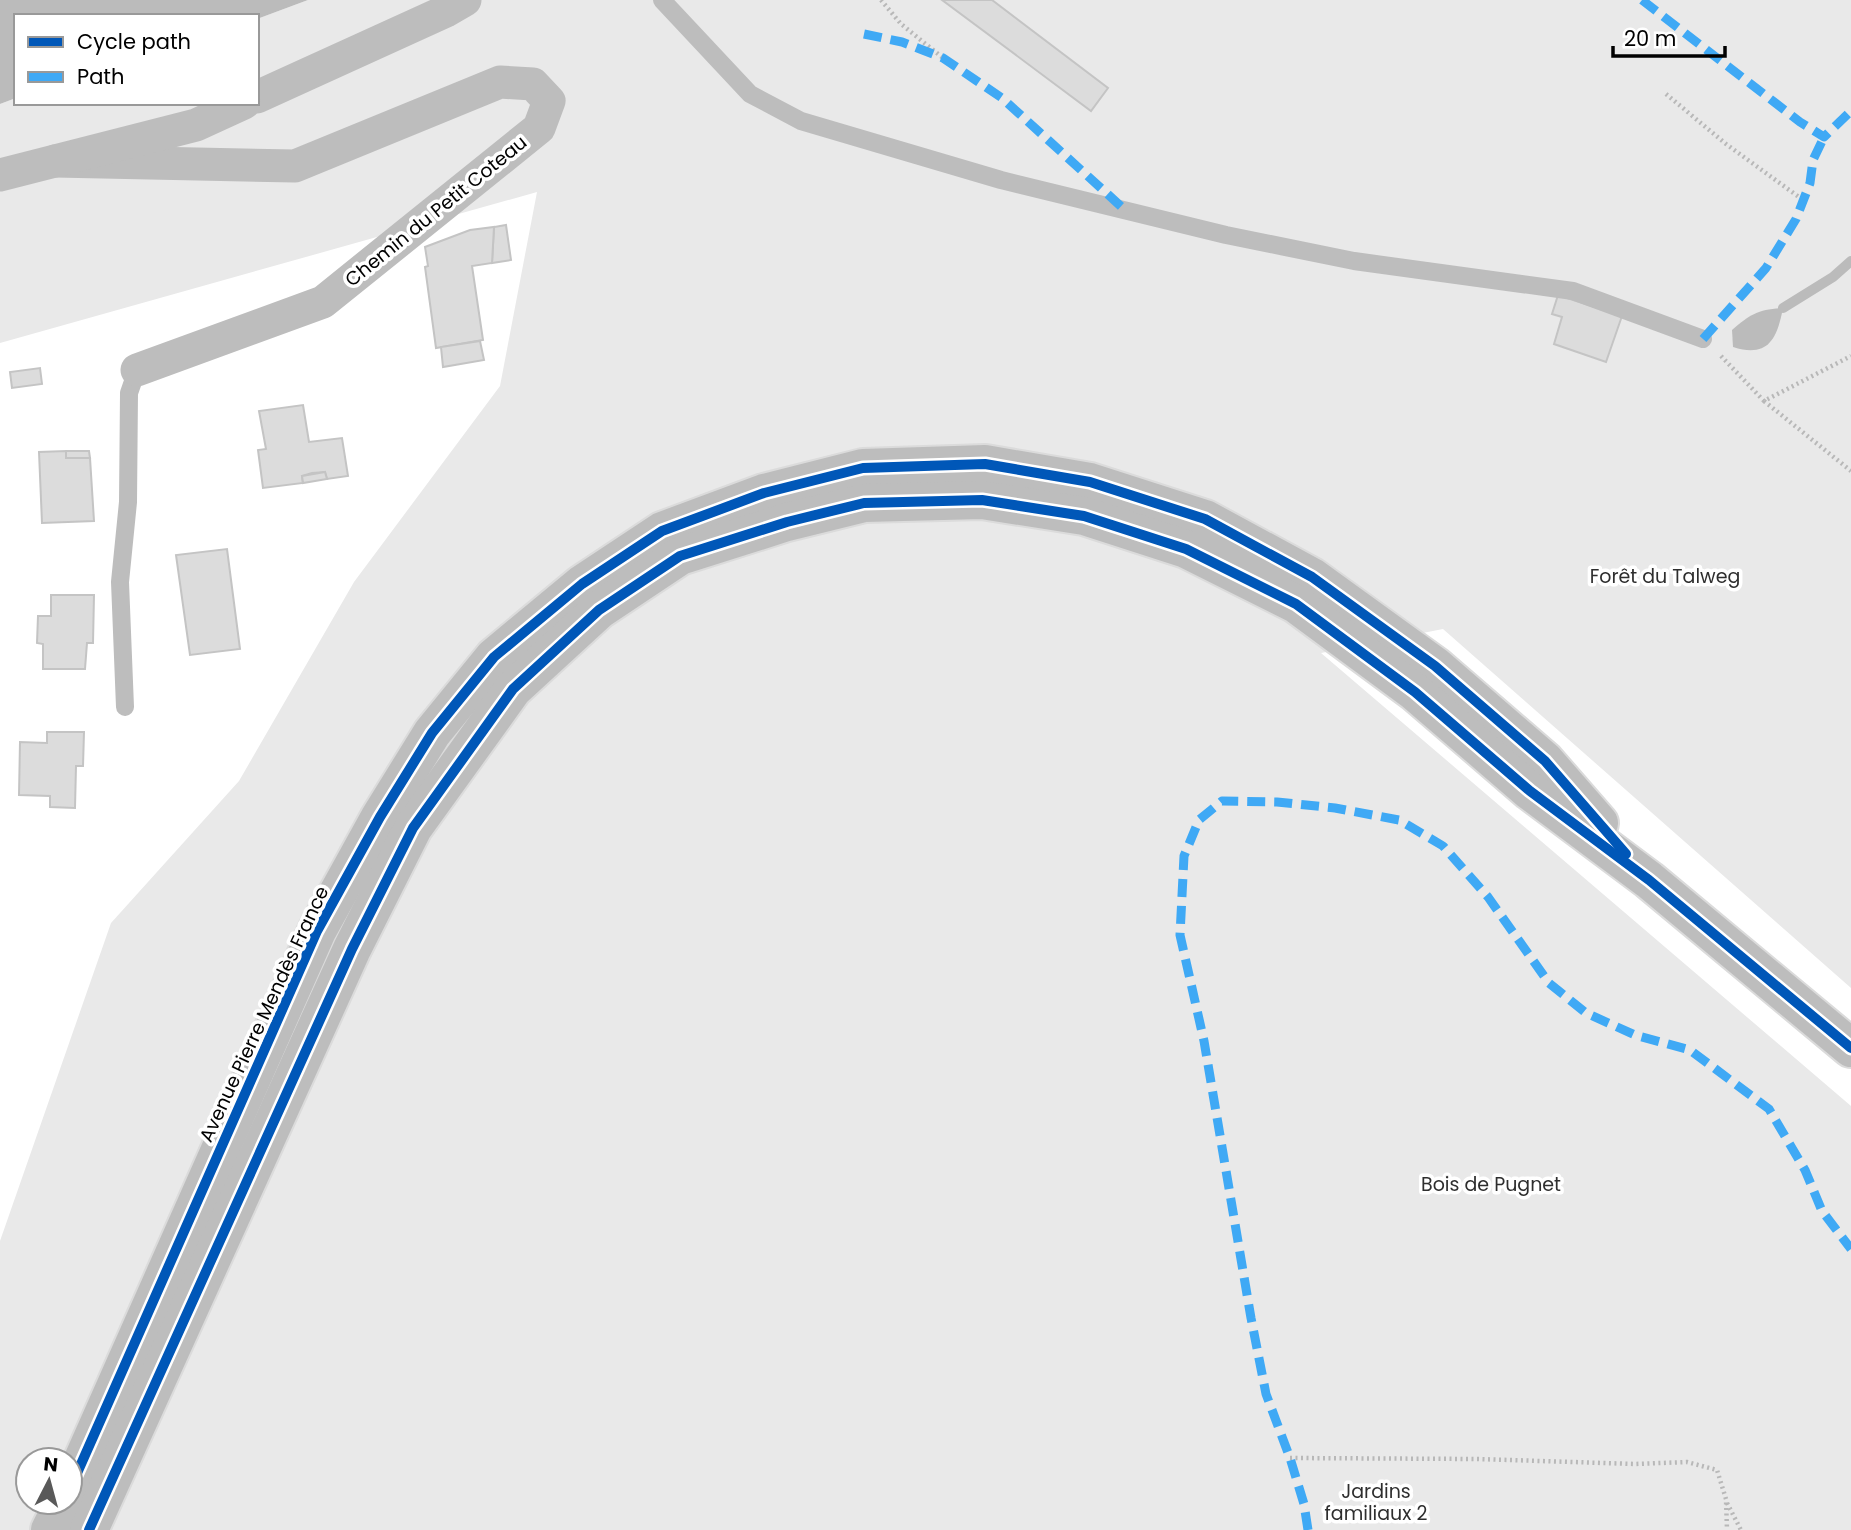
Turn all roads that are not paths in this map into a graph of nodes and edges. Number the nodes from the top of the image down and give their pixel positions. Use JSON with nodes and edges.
{"nodes":[{"id":1,"x":465,"y":0,"type":"edge"},
{"id":2,"x":662,"y":0,"type":"edge"},
{"id":3,"x":259,"y":96,"type":"edge"},
{"id":4,"x":240,"y":105,"type":"edge"},
{"id":5,"x":55,"y":161,"type":"junction"},
{"id":6,"x":0,"y":175,"type":"edge"},
{"id":7,"x":1703,"y":339,"type":"road end"},
{"id":8,"x":137,"y":370,"type":"joint"},
{"id":9,"x":125,"y":707,"type":"dead end"},
{"id":10,"x":1649,"y":880,"type":"junction"},
{"id":11,"x":1851,"y":1048,"type":"edge"},
{"id":12,"x":84,"y":1457,"type":"edge"},
{"id":13,"x":89,"y":1530,"type":"edge"}],
"edges":[{"from":1,"to":3,"type":"street"},
{"from":2,"to":7,"type":"lane"},
{"from":4,"to":5,"type":"street"},
{"from":5,"to":6,"type":"street"},
{"from":5,"to":8,"type":"street","name":"Chemin du Petit Coteau"},
{"from":8,"to":9,"type":"lane"},
{"from":10,"to":11,"type":"main road","name":"Avenue Pierre Mendès France"},
{"from":10,"to":12,"type":"main road","name":"Avenue Pierre Mendès France"},
{"from":10,"to":13,"type":"main road","name":"Avenue Pierre Mendès France"}]}
